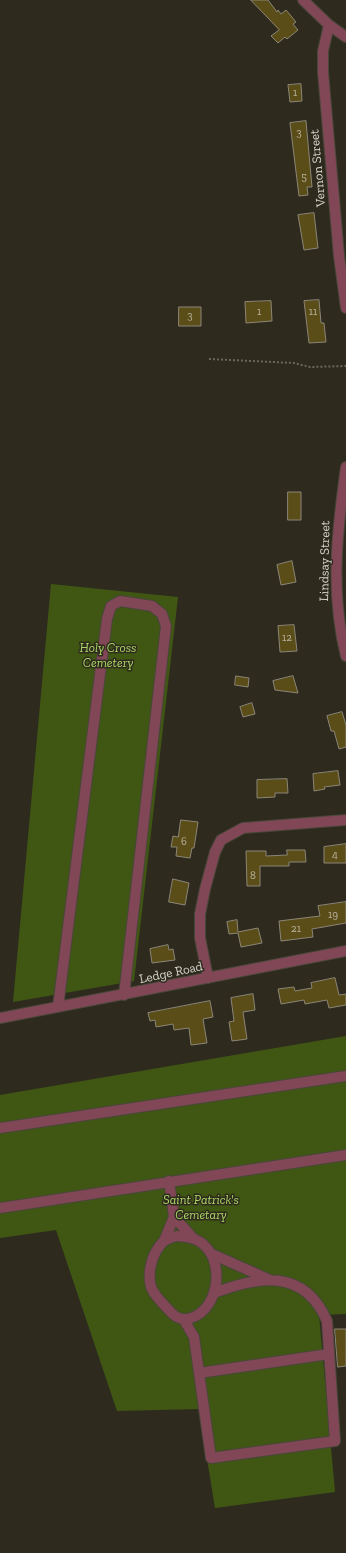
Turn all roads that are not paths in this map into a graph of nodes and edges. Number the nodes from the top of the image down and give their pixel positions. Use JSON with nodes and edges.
{"nodes":[{"id":1,"x":304,"y":0,"type":"edge"},
{"id":2,"x":329,"y":25,"type":"junction"},
{"id":3,"x":346,"y":37,"type":"edge"},
{"id":4,"x":346,"y":308,"type":"edge"},
{"id":5,"x":346,"y":467,"type":"edge"},
{"id":6,"x":346,"y":656,"type":"edge"},
{"id":7,"x":346,"y":820,"type":"edge"},
{"id":8,"x":346,"y":951,"type":"edge"},
{"id":9,"x":208,"y":978,"type":"junction"},
{"id":10,"x":124,"y":995,"type":"junction"},
{"id":11,"x":58,"y":1007,"type":"junction"},
{"id":12,"x":0,"y":1018,"type":"edge"},
{"id":13,"x":346,"y":1076,"type":"edge"},
{"id":14,"x":0,"y":1128,"type":"edge"},
{"id":15,"x":346,"y":1155,"type":"edge"},
{"id":16,"x":169,"y":1181,"type":"junction"},
{"id":17,"x":0,"y":1208,"type":"edge"},
{"id":18,"x":174,"y":1217,"type":"junction"},
{"id":19,"x":193,"y":1238,"type":"junction"},
{"id":20,"x":164,"y":1241,"type":"junction"},
{"id":21,"x":212,"y":1254,"type":"junction"},
{"id":22,"x":268,"y":1279,"type":"junction"},
{"id":23,"x":214,"y":1293,"type":"junction"},
{"id":24,"x":197,"y":1317,"type":"junction"},
{"id":25,"x":184,"y":1320,"type":"junction"},
{"id":26,"x":194,"y":1337,"type":"junction"},
{"id":27,"x":329,"y":1354,"type":"junction"},
{"id":28,"x":199,"y":1373,"type":"junction"}],
"edges":[{"from":1,"to":2,"type":"street"},
{"from":2,"to":3,"type":"street"},
{"from":2,"to":4,"type":"street","name":"Vernon Street"},
{"from":5,"to":6,"type":"street","name":"Lindsay Street"},
{"from":7,"to":9,"type":"street"},
{"from":8,"to":9,"type":"street","name":"Ledge Road"},
{"from":9,"to":10,"type":"street","name":"Ledge Road"},
{"from":10,"to":11,"type":"street","name":"Ledge Road"},
{"from":10,"to":11,"type":"street"},
{"from":11,"to":12,"type":"street","name":"Ledge Road"},
{"from":13,"to":14,"type":"street"},
{"from":15,"to":16,"type":"street"},
{"from":16,"to":17,"type":"street"},
{"from":16,"to":18,"type":"street"},
{"from":18,"to":19,"type":"street"},
{"from":18,"to":20,"type":"street"},
{"from":19,"to":20,"type":"street"},
{"from":19,"to":21,"type":"street"},
{"from":20,"to":25,"type":"street"},
{"from":21,"to":22,"type":"street"},
{"from":21,"to":23,"type":"street"},
{"from":22,"to":23,"type":"street"},
{"from":22,"to":27,"type":"street"},
{"from":23,"to":24,"type":"street"},
{"from":24,"to":25,"type":"street"},
{"from":24,"to":26,"type":"street"},
{"from":25,"to":26,"type":"street"},
{"from":26,"to":28,"type":"street"},
{"from":27,"to":28,"type":"street"},
{"from":27,"to":28,"type":"street"}]}
